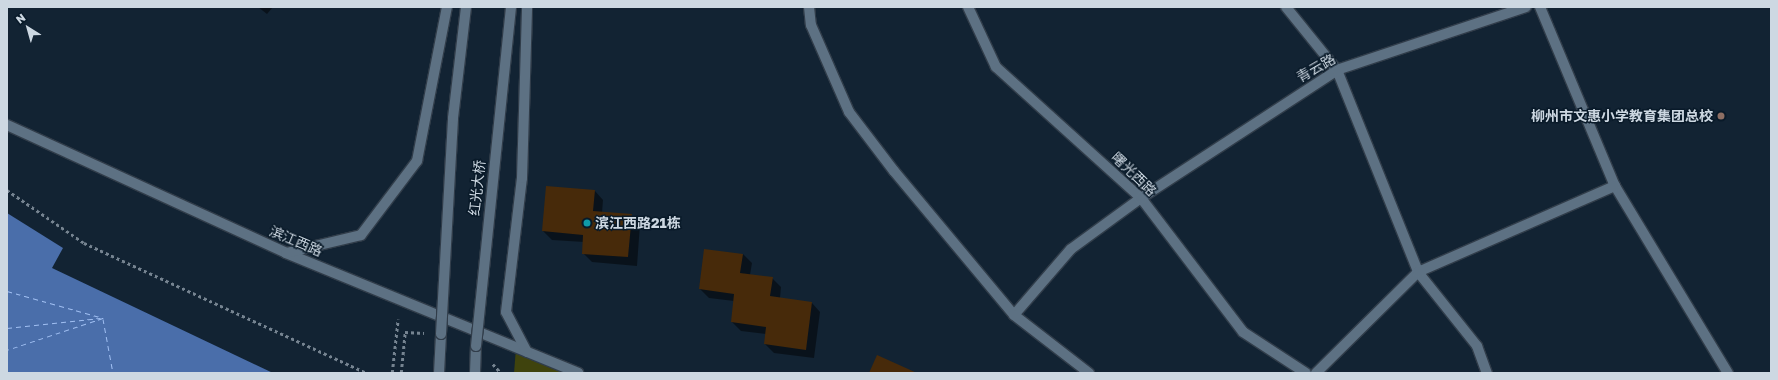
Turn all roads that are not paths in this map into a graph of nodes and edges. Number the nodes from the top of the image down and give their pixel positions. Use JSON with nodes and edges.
{"nodes":[{"id":1,"x":447,"y":7,"type":"edge"},
{"id":2,"x":466,"y":7,"type":"edge"},
{"id":3,"x":511,"y":7,"type":"edge"},
{"id":4,"x":527,"y":7,"type":"edge"},
{"id":5,"x":809,"y":7,"type":"edge"},
{"id":6,"x":968,"y":7,"type":"edge"},
{"id":7,"x":1286,"y":7,"type":"edge"},
{"id":8,"x":1526,"y":7,"type":"edge"},
{"id":9,"x":1540,"y":7,"type":"edge"},
{"id":10,"x":1337,"y":70,"type":"junction"},
{"id":11,"x":7,"y":125,"type":"edge"},
{"id":12,"x":1615,"y":186,"type":"junction"},
{"id":13,"x":1142,"y":198,"type":"junction"},
{"id":14,"x":286,"y":253,"type":"junction"},
{"id":15,"x":1418,"y":272,"type":"junction"},
{"id":16,"x":1014,"y":314,"type":"junction"},
{"id":17,"x":527,"y":352,"type":"junction"},
{"id":18,"x":438,"y":373,"type":"edge"},
{"id":19,"x":475,"y":373,"type":"edge"},
{"id":20,"x":578,"y":373,"type":"edge"},
{"id":21,"x":1088,"y":373,"type":"edge"},
{"id":22,"x":1306,"y":373,"type":"edge"},
{"id":23,"x":1316,"y":373,"type":"edge"},
{"id":24,"x":1487,"y":373,"type":"edge"},
{"id":25,"x":1728,"y":373,"type":"edge"}],
"edges":[{"from":1,"to":14,"type":"street"},
{"from":2,"to":18,"type":"street","name":"红光大桥","bridge":true},
{"from":3,"to":19,"type":"street","name":"红光大桥","bridge":true},
{"from":4,"to":17,"type":"street"},
{"from":5,"to":16,"type":"street"},
{"from":6,"to":13,"type":"street","name":"曙光西路"},
{"from":7,"to":10,"type":"street"},
{"from":8,"to":10,"type":"street","name":"青云路"},
{"from":9,"to":12,"type":"street"},
{"from":10,"to":13,"type":"street","name":"青云路"},
{"from":10,"to":15,"type":"street"},
{"from":11,"to":14,"type":"street","name":"滨江西路"},
{"from":12,"to":15,"type":"street"},
{"from":12,"to":25,"type":"street"},
{"from":13,"to":16,"type":"street","name":"青云路"},
{"from":13,"to":22,"type":"street","name":"曙光西路"},
{"from":14,"to":17,"type":"street","name":"滨江西路"},
{"from":15,"to":23,"type":"street"},
{"from":15,"to":24,"type":"street"},
{"from":16,"to":21,"type":"street"},
{"from":17,"to":20,"type":"street","name":"滨江西路"}]}
